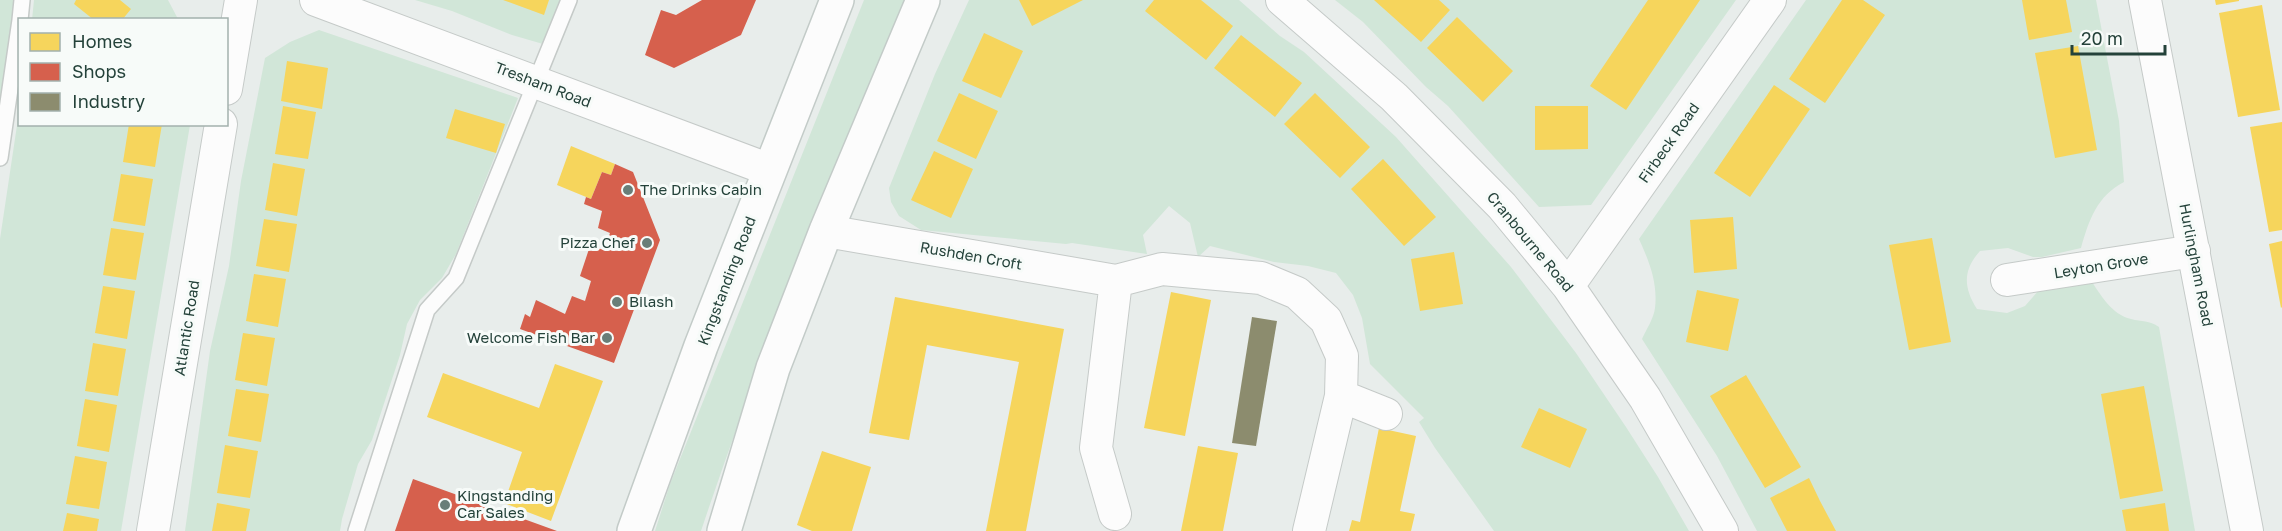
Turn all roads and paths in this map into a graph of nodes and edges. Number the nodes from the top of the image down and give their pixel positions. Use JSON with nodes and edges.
{"nodes":[{"id":1,"x":22,"y":0,"type":"edge"},
{"id":2,"x":241,"y":0,"type":"edge"},
{"id":3,"x":316,"y":0,"type":"edge"},
{"id":4,"x":569,"y":0,"type":"edge"},
{"id":5,"x":837,"y":0,"type":"edge"},
{"id":6,"x":923,"y":0,"type":"edge"},
{"id":7,"x":1282,"y":0,"type":"edge"},
{"id":8,"x":1770,"y":0,"type":"edge"},
{"id":9,"x":2145,"y":0,"type":"edge"},
{"id":10,"x":20,"y":18,"type":"edge"},
{"id":11,"x":18,"y":34,"type":"edge"},
{"id":12,"x":228,"y":77,"type":"edge"},
{"id":13,"x":535,"y":82,"type":"junction"},
{"id":14,"x":221,"y":126,"type":"edge"},
{"id":15,"x":0,"y":158,"type":"edge"},
{"id":16,"x":770,"y":170,"type":"junction"},
{"id":17,"x":826,"y":231,"type":"junction"},
{"id":18,"x":2194,"y":251,"type":"junction"},
{"id":19,"x":2007,"y":280,"type":"dead end"},
{"id":20,"x":1116,"y":281,"type":"junction"},
{"id":21,"x":1568,"y":286,"type":"junction"},
{"id":22,"x":1341,"y":396,"type":"junction"},
{"id":23,"x":1386,"y":414,"type":"dead end"},
{"id":24,"x":1115,"y":514,"type":"dead end"},
{"id":25,"x":153,"y":531,"type":"edge"},
{"id":26,"x":356,"y":531,"type":"edge"},
{"id":27,"x":634,"y":531,"type":"edge"},
{"id":28,"x":724,"y":531,"type":"edge"},
{"id":29,"x":1309,"y":531,"type":"edge"},
{"id":30,"x":1722,"y":531,"type":"edge"},
{"id":31,"x":2247,"y":531,"type":"edge"}],
"edges":[{"from":1,"to":10,"type":"lane"},
{"from":2,"to":12,"type":"street"},
{"from":3,"to":13,"type":"street","name":"Tresham Road"},
{"from":4,"to":13,"type":"lane"},
{"from":5,"to":16,"type":"main road","name":"Kingstanding Road"},
{"from":6,"to":17,"type":"main road"},
{"from":7,"to":21,"type":"street","name":"Cranbourne Road"},
{"from":8,"to":21,"type":"street","name":"Firbeck Road"},
{"from":9,"to":18,"type":"street","name":"Hurlingham Road"},
{"from":11,"to":15,"type":"lane"},
{"from":13,"to":16,"type":"street","name":"Tresham Road"},
{"from":13,"to":26,"type":"lane"},
{"from":14,"to":25,"type":"street","name":"Atlantic Road"},
{"from":16,"to":27,"type":"main road","name":"Kingstanding Road"},
{"from":17,"to":20,"type":"street","name":"Rushden Croft"},
{"from":17,"to":28,"type":"main road"},
{"from":18,"to":19,"type":"street","name":"Leyton Grove"},
{"from":18,"to":31,"type":"street","name":"Hurlingham Road"},
{"from":20,"to":22,"type":"street","name":"Rushden Croft"},
{"from":20,"to":24,"type":"street"},
{"from":21,"to":30,"type":"street","name":"Cranbourne Road"},
{"from":22,"to":23,"type":"street"},
{"from":22,"to":29,"type":"street","name":"Rushden Croft"}]}
